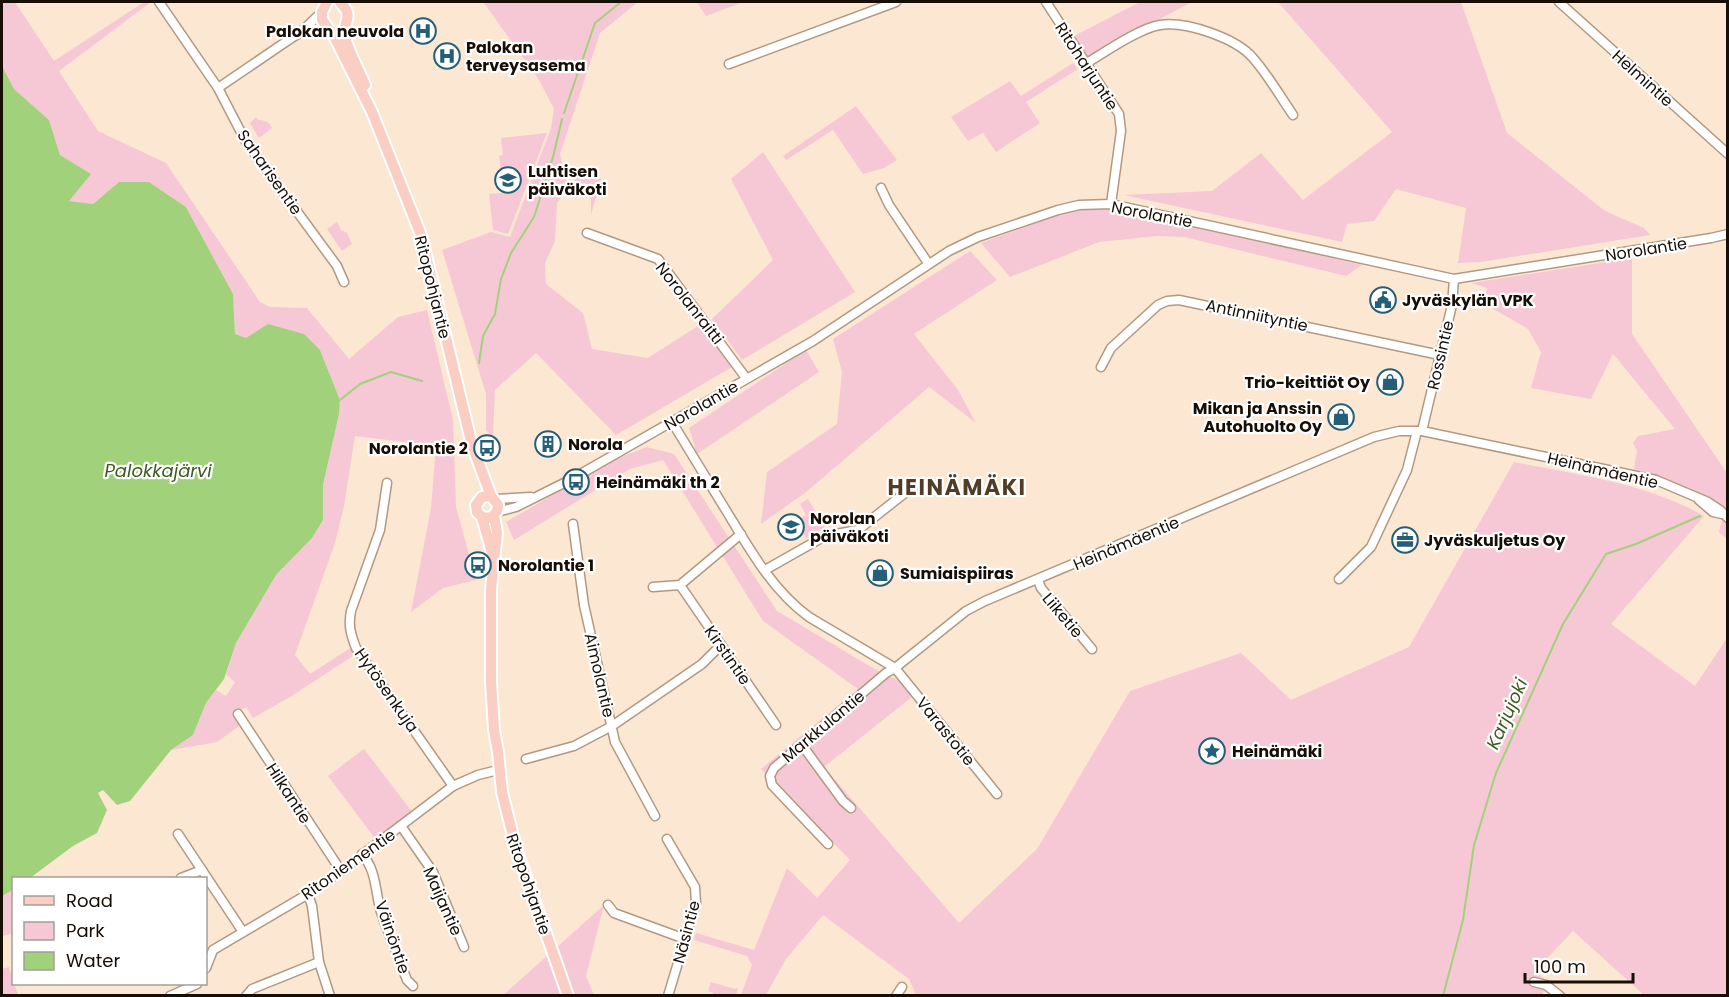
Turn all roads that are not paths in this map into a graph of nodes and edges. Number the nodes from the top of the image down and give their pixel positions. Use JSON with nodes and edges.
{"nodes":[{"id":1,"x":159,"y":2,"type":"edge"},
{"id":2,"x":896,"y":2,"type":"edge"},
{"id":3,"x":1047,"y":2,"type":"edge"},
{"id":4,"x":1559,"y":2,"type":"edge"},
{"id":5,"x":341,"y":3,"type":"edge"},
{"id":6,"x":325,"y":7,"type":"edge"},
{"id":7,"x":346,"y":24,"type":"junction"},
{"id":8,"x":327,"y":27,"type":"junction"},
{"id":9,"x":300,"y":33,"type":"junction"},
{"id":10,"x":1087,"y":63,"type":"junction"},
{"id":11,"x":729,"y":64,"type":"dead end"},
{"id":12,"x":218,"y":88,"type":"junction"},
{"id":13,"x":372,"y":112,"type":"junction"},
{"id":14,"x":1293,"y":115,"type":"dead end"},
{"id":15,"x":1728,"y":154,"type":"edge"},
{"id":16,"x":881,"y":188,"type":"dead end"},
{"id":17,"x":1111,"y":204,"type":"junction"},
{"id":18,"x":587,"y":233,"type":"dead end"},
{"id":19,"x":1728,"y":234,"type":"edge"},
{"id":20,"x":928,"y":263,"type":"junction"},
{"id":21,"x":1454,"y":279,"type":"junction"},
{"id":22,"x":344,"y":282,"type":"dead end"},
{"id":23,"x":1440,"y":355,"type":"junction"},
{"id":24,"x":1101,"y":367,"type":"dead end"},
{"id":25,"x":746,"y":378,"type":"junction"},
{"id":26,"x":672,"y":422,"type":"junction"},
{"id":27,"x":1420,"y":431,"type":"junction"},
{"id":28,"x":387,"y":483,"type":"dead end"},
{"id":29,"x":915,"y":485,"type":"dead end"},
{"id":30,"x":489,"y":497,"type":"junction"},
{"id":31,"x":534,"y":497,"type":"junction"},
{"id":32,"x":491,"y":515,"type":"junction"},
{"id":33,"x":1725,"y":516,"type":"edge"},
{"id":34,"x":573,"y":524,"type":"dead end"},
{"id":35,"x":741,"y":534,"type":"junction"},
{"id":36,"x":765,"y":570,"type":"junction"},
{"id":37,"x":1038,"y":579,"type":"junction"},
{"id":38,"x":1339,"y":579,"type":"dead end"},
{"id":39,"x":680,"y":585,"type":"junction"},
{"id":40,"x":653,"y":587,"type":"dead end"},
{"id":41,"x":721,"y":645,"type":"junction"},
{"id":42,"x":1092,"y":649,"type":"dead end"},
{"id":43,"x":895,"y":668,"type":"junction"},
{"id":44,"x":238,"y":714,"type":"dead end"},
{"id":45,"x":776,"y":725,"type":"dead end"},
{"id":46,"x":612,"y":726,"type":"junction"},
{"id":47,"x":802,"y":745,"type":"junction"},
{"id":48,"x":526,"y":759,"type":"dead end"},
{"id":49,"x":498,"y":770,"type":"junction"},
{"id":50,"x":453,"y":786,"type":"junction"},
{"id":51,"x":997,"y":794,"type":"dead end"},
{"id":52,"x":851,"y":808,"type":"dead end"},
{"id":53,"x":655,"y":816,"type":"dead end"},
{"id":54,"x":401,"y":826,"type":"junction"},
{"id":55,"x":178,"y":834,"type":"dead end"},
{"id":56,"x":667,"y":839,"type":"dead end"},
{"id":57,"x":828,"y":844,"type":"dead end"},
{"id":58,"x":362,"y":854,"type":"junction"},
{"id":59,"x":202,"y":870,"type":"junction"},
{"id":60,"x":341,"y":871,"type":"junction"},
{"id":61,"x":186,"y":877,"type":"edge"},
{"id":62,"x":207,"y":877,"type":"edge"},
{"id":63,"x":207,"y":878,"type":"edge"},
{"id":64,"x":308,"y":894,"type":"junction"},
{"id":65,"x":609,"y":905,"type":"dead end"},
{"id":66,"x":243,"y":932,"type":"junction"},
{"id":67,"x":685,"y":939,"type":"junction"},
{"id":68,"x":464,"y":947,"type":"dead end"},
{"id":69,"x":319,"y":962,"type":"junction"},
{"id":70,"x":207,"y":965,"type":"edge"},
{"id":71,"x":1534,"y":982,"type":"dead end"},
{"id":72,"x":195,"y":985,"type":"edge"},
{"id":73,"x":413,"y":986,"type":"dead end"},
{"id":74,"x":902,"y":987,"type":"dead end"},
{"id":75,"x":170,"y":996,"type":"edge"},
{"id":76,"x":246,"y":996,"type":"edge"},
{"id":77,"x":330,"y":996,"type":"edge"},
{"id":78,"x":568,"y":996,"type":"edge"},
{"id":79,"x":668,"y":996,"type":"edge"},
{"id":80,"x":896,"y":996,"type":"edge"},
{"id":81,"x":1560,"y":996,"type":"edge"}],
"edges":[{"from":1,"to":12,"type":"street","name":"Saharisentie"},
{"from":2,"to":11,"type":"street"},
{"from":3,"to":10,"type":"street","name":"Ritoharjuntie"},
{"from":4,"to":15,"type":"street","name":"Helmintie"},
{"from":5,"to":6,"type":"main road"},
{"from":5,"to":7,"type":"main road"},
{"from":6,"to":8,"type":"main road"},
{"from":6,"to":9,"type":"street"},
{"from":7,"to":8,"type":"main road"},
{"from":7,"to":13,"type":"main road","name":"Ritopohjantie"},
{"from":8,"to":9,"type":"street"},
{"from":8,"to":13,"type":"main road","name":"Ritopohjantie"},
{"from":9,"to":12,"type":"street"},
{"from":10,"to":14,"type":"street"},
{"from":10,"to":17,"type":"street","name":"Ritoharjuntie"},
{"from":12,"to":22,"type":"street","name":"Saharisentie"},
{"from":13,"to":30,"type":"main road","name":"Ritopohjantie"},
{"from":16,"to":20,"type":"street"},
{"from":17,"to":20,"type":"street","name":"Norolantie"},
{"from":17,"to":21,"type":"street","name":"Norolantie"},
{"from":18,"to":25,"type":"street","name":"Norolanraitti"},
{"from":19,"to":21,"type":"street","name":"Norolantie"},
{"from":20,"to":25,"type":"street","name":"Norolantie"},
{"from":21,"to":23,"type":"street","name":"Rossintie"},
{"from":23,"to":24,"type":"street","name":"Antinniityntie"},
{"from":23,"to":27,"type":"street","name":"Rossintie"},
{"from":25,"to":26,"type":"street","name":"Norolantie"},
{"from":26,"to":31,"type":"street","name":"Norolantie"},
{"from":26,"to":35,"type":"street"},
{"from":27,"to":33,"type":"street","name":"Heinämäentie"},
{"from":27,"to":37,"type":"street","name":"Heinämäentie"},
{"from":27,"to":38,"type":"street","name":"Rossintie"},
{"from":28,"to":50,"type":"street","name":"Hytösenkuja"},
{"from":29,"to":36,"type":"street"},
{"from":30,"to":31,"type":"street","name":"Norolantie"},
{"from":30,"to":32,"type":"main road"},
{"from":30,"to":32,"type":"main road"},
{"from":31,"to":32,"type":"street","name":"Norolantie"},
{"from":32,"to":49,"type":"main road","name":"Ritopohjantie"},
{"from":34,"to":46,"type":"street","name":"Aimolantie"},
{"from":35,"to":36,"type":"street"},
{"from":35,"to":39,"type":"street"},
{"from":36,"to":43,"type":"street"},
{"from":37,"to":42,"type":"street","name":"Liiketie"},
{"from":37,"to":43,"type":"street","name":"Heinämäentie"},
{"from":39,"to":40,"type":"street"},
{"from":39,"to":41,"type":"street","name":"Kirstintie"},
{"from":41,"to":45,"type":"street","name":"Kirstintie"},
{"from":41,"to":46,"type":"street"},
{"from":43,"to":47,"type":"street","name":"Markkulantie"},
{"from":43,"to":51,"type":"street","name":"Varastotie"},
{"from":44,"to":60,"type":"street","name":"Hilkantie"},
{"from":46,"to":48,"type":"street"},
{"from":46,"to":53,"type":"street","name":"Aimolantie"},
{"from":47,"to":52,"type":"street"},
{"from":47,"to":57,"type":"street","name":"Markkulantie"},
{"from":49,"to":50,"type":"street","name":"Ritoniementie"},
{"from":49,"to":78,"type":"main road","name":"Ritopohjantie"},
{"from":50,"to":54,"type":"street","name":"Ritoniementie"},
{"from":54,"to":58,"type":"street","name":"Ritoniementie"},
{"from":54,"to":68,"type":"street","name":"Maijantie"},
{"from":55,"to":59,"type":"street"},
{"from":56,"to":67,"type":"street","name":"Näsintie"},
{"from":58,"to":60,"type":"street","name":"Ritoniementie"},
{"from":58,"to":73,"type":"street","name":"Väinöntie"},
{"from":59,"to":61,"type":"street"},
{"from":59,"to":62,"type":"street"},
{"from":60,"to":64,"type":"street","name":"Ritoniementie"},
{"from":63,"to":66,"type":"street"},
{"from":64,"to":66,"type":"street","name":"Ritoniementie"},
{"from":64,"to":69,"type":"street"},
{"from":65,"to":67,"type":"street"},
{"from":66,"to":70,"type":"street","name":"Ritoniementie"},
{"from":67,"to":79,"type":"street","name":"Näsintie"},
{"from":69,"to":76,"type":"street"},
{"from":69,"to":77,"type":"street"},
{"from":71,"to":81,"type":"street"},
{"from":72,"to":75,"type":"street"},
{"from":74,"to":80,"type":"street"}]}
